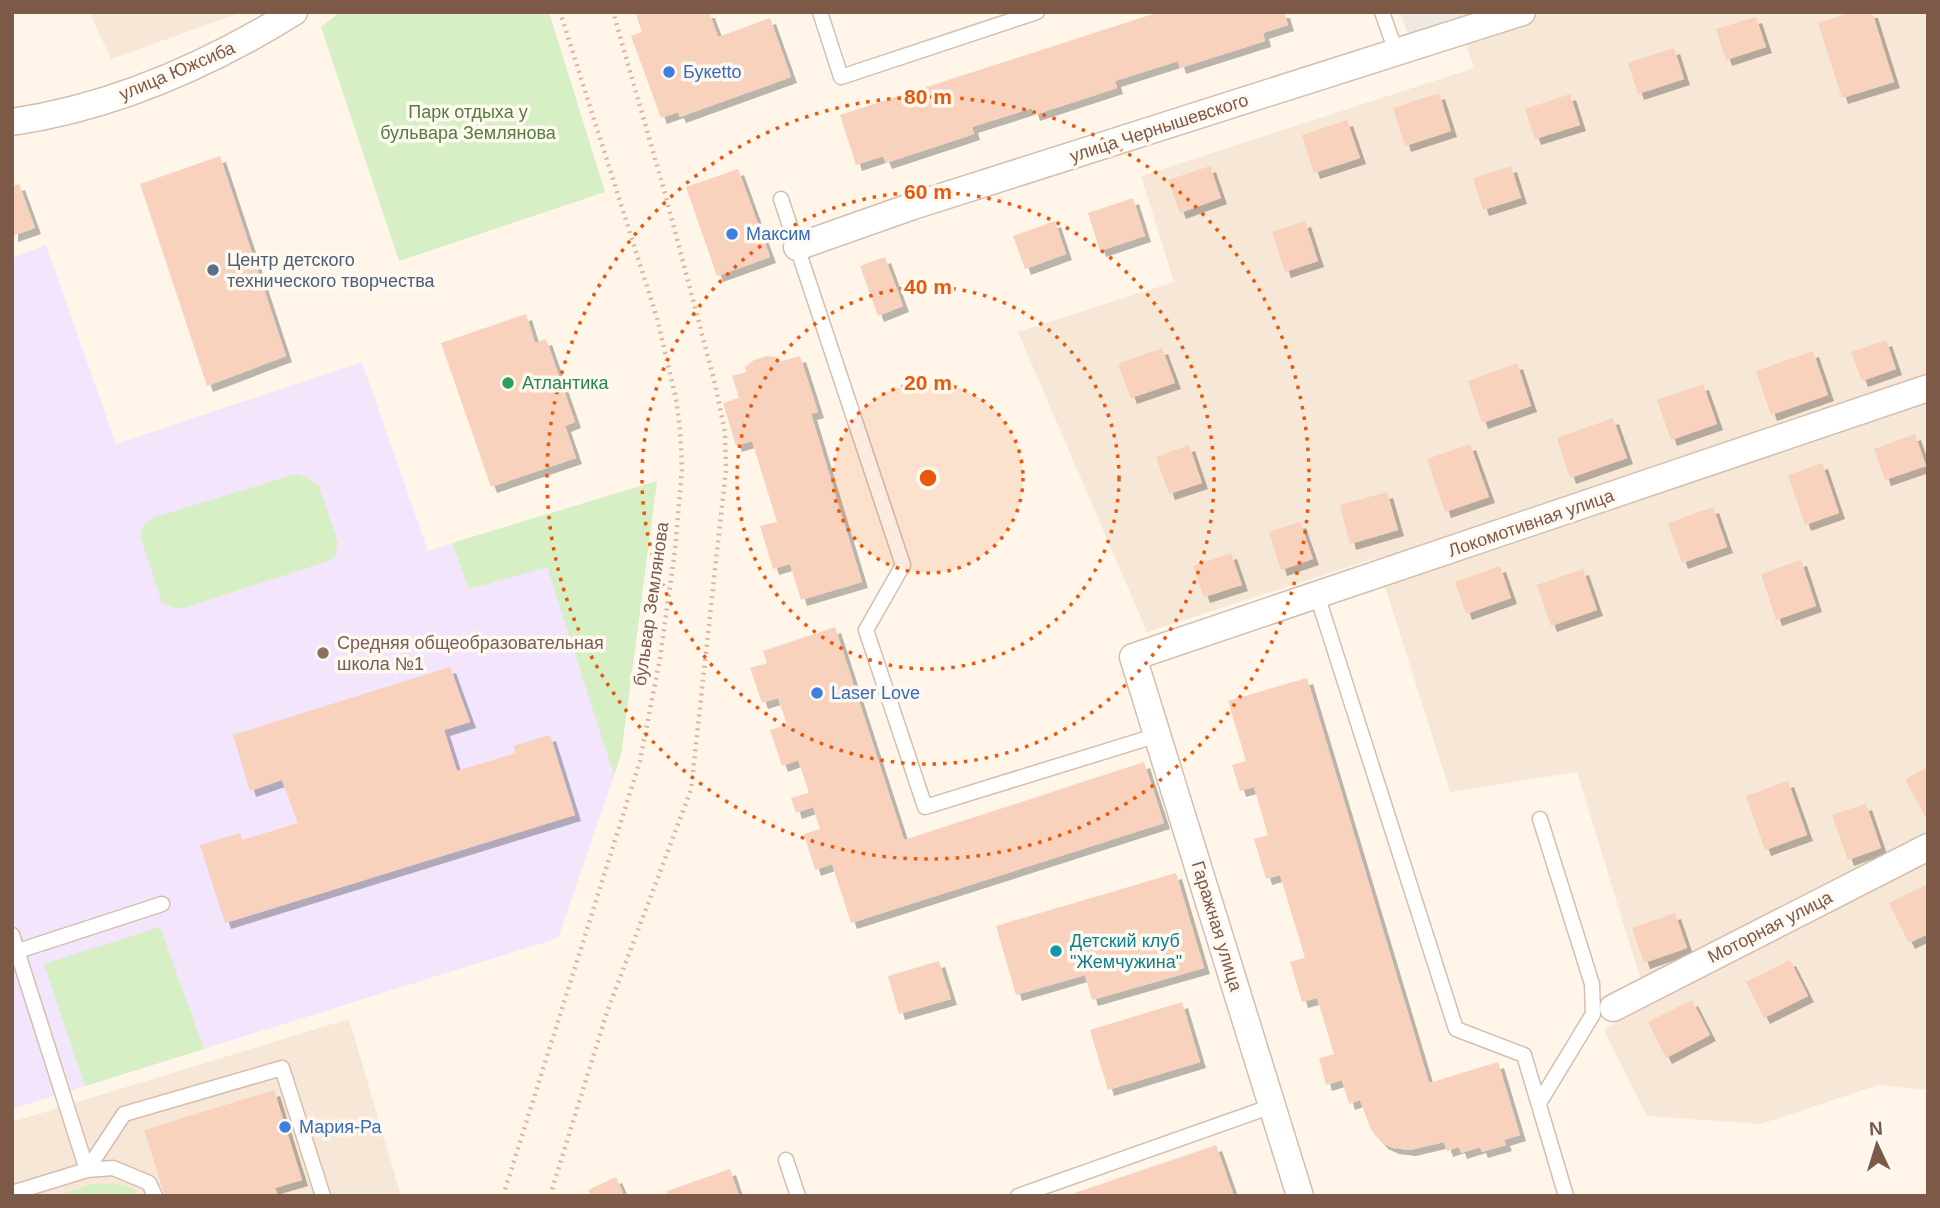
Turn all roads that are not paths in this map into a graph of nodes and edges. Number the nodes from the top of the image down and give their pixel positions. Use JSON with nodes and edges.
{"nodes":[{"id":1,"x":294,"y":12,"type":"edge"},
{"id":2,"x":820,"y":12,"type":"edge"},
{"id":3,"x":1037,"y":12,"type":"edge"},
{"id":4,"x":1382,"y":12,"type":"edge"},
{"id":5,"x":1522,"y":12,"type":"edge"},
{"id":6,"x":1396,"y":52,"type":"junction"},
{"id":7,"x":12,"y":121,"type":"edge"},
{"id":8,"x":781,"y":199,"type":"dead end"},
{"id":9,"x":797,"y":247,"type":"junction"},
{"id":10,"x":1928,"y":388,"type":"edge"},
{"id":11,"x":1317,"y":595,"type":"junction"},
{"id":12,"x":1133,"y":657,"type":"joint"},
{"id":13,"x":1157,"y":735,"type":"junction"},
{"id":14,"x":1540,"y":819,"type":"dead end"},
{"id":15,"x":1928,"y":847,"type":"edge"},
{"id":16,"x":162,"y":904,"type":"dead end"},
{"id":17,"x":12,"y":935,"type":"edge"},
{"id":18,"x":15,"y":952,"type":"edge"},
{"id":19,"x":1613,"y":1008,"type":"dead end"},
{"id":20,"x":1539,"y":1103,"type":"junction"},
{"id":21,"x":1272,"y":1106,"type":"junction"},
{"id":22,"x":786,"y":1160,"type":"dead end"},
{"id":23,"x":87,"y":1170,"type":"junction"},
{"id":24,"x":12,"y":1193,"type":"edge"},
{"id":25,"x":155,"y":1196,"type":"edge"},
{"id":26,"x":323,"y":1196,"type":"edge"},
{"id":27,"x":798,"y":1196,"type":"edge"},
{"id":28,"x":1018,"y":1196,"type":"edge"},
{"id":29,"x":1300,"y":1196,"type":"edge"},
{"id":30,"x":1566,"y":1196,"type":"edge"}],
"edges":[{"from":1,"to":7,"type":"street","name":"улица Южсиба"},
{"from":2,"to":3,"type":"lane"},
{"from":4,"to":6,"type":"lane"},
{"from":5,"to":6,"type":"street","name":"улица Чернышевского"},
{"from":6,"to":9,"type":"street","name":"улица Чернышевского"},
{"from":8,"to":9,"type":"lane"},
{"from":9,"to":13,"type":"lane"},
{"from":10,"to":11,"type":"street","name":"Локомотивная улица"},
{"from":11,"to":12,"type":"street","name":"Локомотивная улица"},
{"from":11,"to":20,"type":"lane"},
{"from":12,"to":13,"type":"street","name":"Гаражная улица"},
{"from":13,"to":21,"type":"street","name":"Гаражная улица"},
{"from":14,"to":20,"type":"lane"},
{"from":15,"to":19,"type":"street","name":"Моторная улица"},
{"from":16,"to":18,"type":"lane"},
{"from":17,"to":18,"type":"lane"},
{"from":18,"to":23,"type":"lane"},
{"from":20,"to":30,"type":"lane"},
{"from":21,"to":28,"type":"lane"},
{"from":21,"to":29,"type":"street","name":"Гаражная улица"},
{"from":22,"to":27,"type":"lane"},
{"from":23,"to":24,"type":"lane"},
{"from":23,"to":25,"type":"lane"},
{"from":23,"to":26,"type":"lane"}]}
